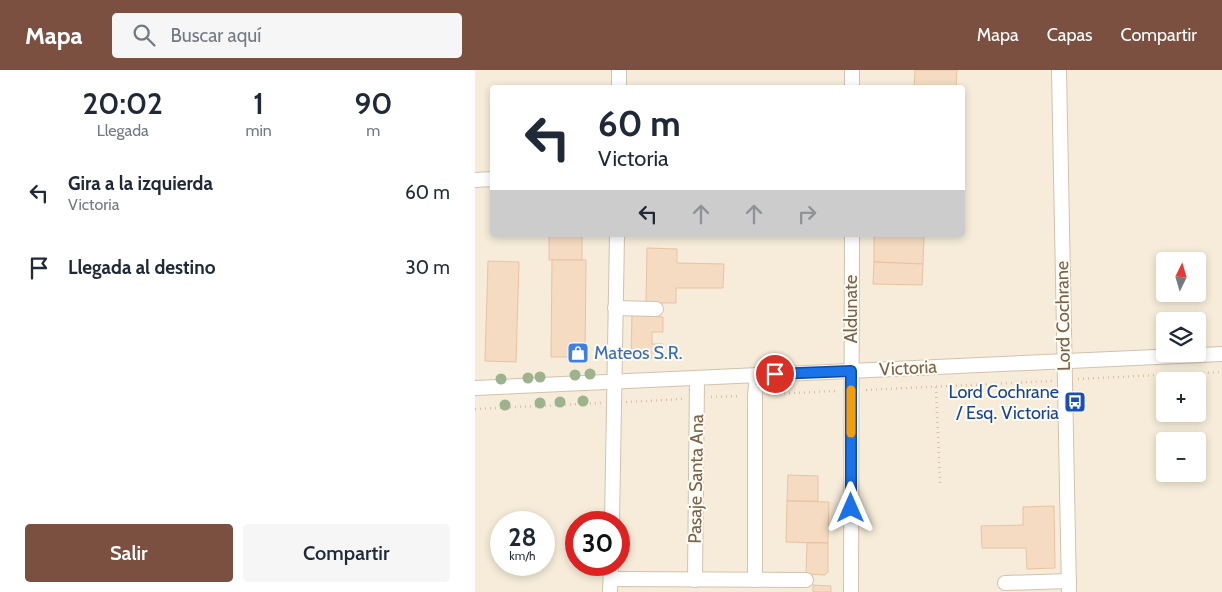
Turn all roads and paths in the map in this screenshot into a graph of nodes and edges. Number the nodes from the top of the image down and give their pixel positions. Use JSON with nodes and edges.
{"nodes":[{"id":1,"x":619,"y":70,"type":"edge"},
{"id":2,"x":852,"y":70,"type":"edge"},
{"id":3,"x":1059,"y":70,"type":"edge"},
{"id":4,"x":619,"y":85,"type":"edge"},
{"id":5,"x":852,"y":85,"type":"edge"},
{"id":6,"x":490,"y":179,"type":"edge"},
{"id":7,"x":475,"y":180,"type":"edge"},
{"id":8,"x":617,"y":237,"type":"edge"},
{"id":9,"x":852,"y":237,"type":"edge"},
{"id":10,"x":615,"y":308,"type":"junction"},
{"id":11,"x":656,"y":309,"type":"dead end"},
{"id":12,"x":1222,"y":354,"type":"edge"},
{"id":13,"x":1064,"y":361,"type":"junction"},
{"id":14,"x":851,"y":371,"type":"junction"},
{"id":15,"x":1222,"y":372,"type":"edge"},
{"id":16,"x":757,"y":375,"type":"junction"},
{"id":17,"x":697,"y":378,"type":"junction"},
{"id":18,"x":1064,"y":380,"type":"junction"},
{"id":19,"x":614,"y":381,"type":"junction"},
{"id":20,"x":936,"y":387,"type":"junction"},
{"id":21,"x":475,"y":388,"type":"edge"},
{"id":22,"x":851,"y":391,"type":"junction"},
{"id":23,"x":755,"y":395,"type":"junction"},
{"id":24,"x":697,"y":398,"type":"junction"},
{"id":25,"x":613,"y":402,"type":"junction"},
{"id":26,"x":475,"y":409,"type":"edge"},
{"id":27,"x":940,"y":483,"type":"dead end"},
{"id":28,"x":612,"y":511,"type":"edge"},
{"id":29,"x":695,"y":580,"type":"junction"},
{"id":30,"x":755,"y":580,"type":"junction"},
{"id":31,"x":805,"y":580,"type":"dead end"},
{"id":32,"x":1005,"y":583,"type":"dead end"},
{"id":33,"x":611,"y":586,"type":"edge"},
{"id":34,"x":1069,"y":587,"type":"edge"},
{"id":35,"x":851,"y":592,"type":"edge"}],
"edges":[{"from":1,"to":4,"type":"street"},
{"from":2,"to":5,"type":"street"},
{"from":3,"to":13,"type":"street","name":"Lord Cochrane"},
{"from":6,"to":7,"type":"street"},
{"from":8,"to":10,"type":"street"},
{"from":9,"to":14,"type":"street","name":"Aldunate"},
{"from":10,"to":11,"type":"street"},
{"from":10,"to":19,"type":"street"},
{"from":12,"to":13,"type":"street","name":"Victoria"},
{"from":13,"to":14,"type":"street","name":"Victoria"},
{"from":13,"to":18,"type":"street","name":"Lord Cochrane"},
{"from":14,"to":16,"type":"street","name":"Victoria"},
{"from":14,"to":22,"type":"street","name":"Aldunate"},
{"from":15,"to":18,"type":"path"},
{"from":16,"to":17,"type":"street","name":"Victoria"},
{"from":16,"to":23,"type":"street"},
{"from":17,"to":19,"type":"street","name":"Victoria"},
{"from":17,"to":24,"type":"street","name":"Pasaje Santa Ana"},
{"from":18,"to":20,"type":"path"},
{"from":18,"to":34,"type":"street","name":"Lord Cochrane"},
{"from":19,"to":21,"type":"street","name":"Victoria"},
{"from":19,"to":25,"type":"street"},
{"from":20,"to":22,"type":"path"},
{"from":20,"to":27,"type":"path"},
{"from":22,"to":23,"type":"path"},
{"from":22,"to":35,"type":"street","name":"Aldunate"},
{"from":23,"to":24,"type":"path"},
{"from":23,"to":30,"type":"street"},
{"from":24,"to":25,"type":"path"},
{"from":24,"to":29,"type":"street","name":"Pasaje Santa Ana"},
{"from":25,"to":26,"type":"path"},
{"from":25,"to":28,"type":"street"},
{"from":29,"to":30,"type":"street"},
{"from":29,"to":33,"type":"street"},
{"from":30,"to":31,"type":"street"},
{"from":32,"to":34,"type":"street"}]}
